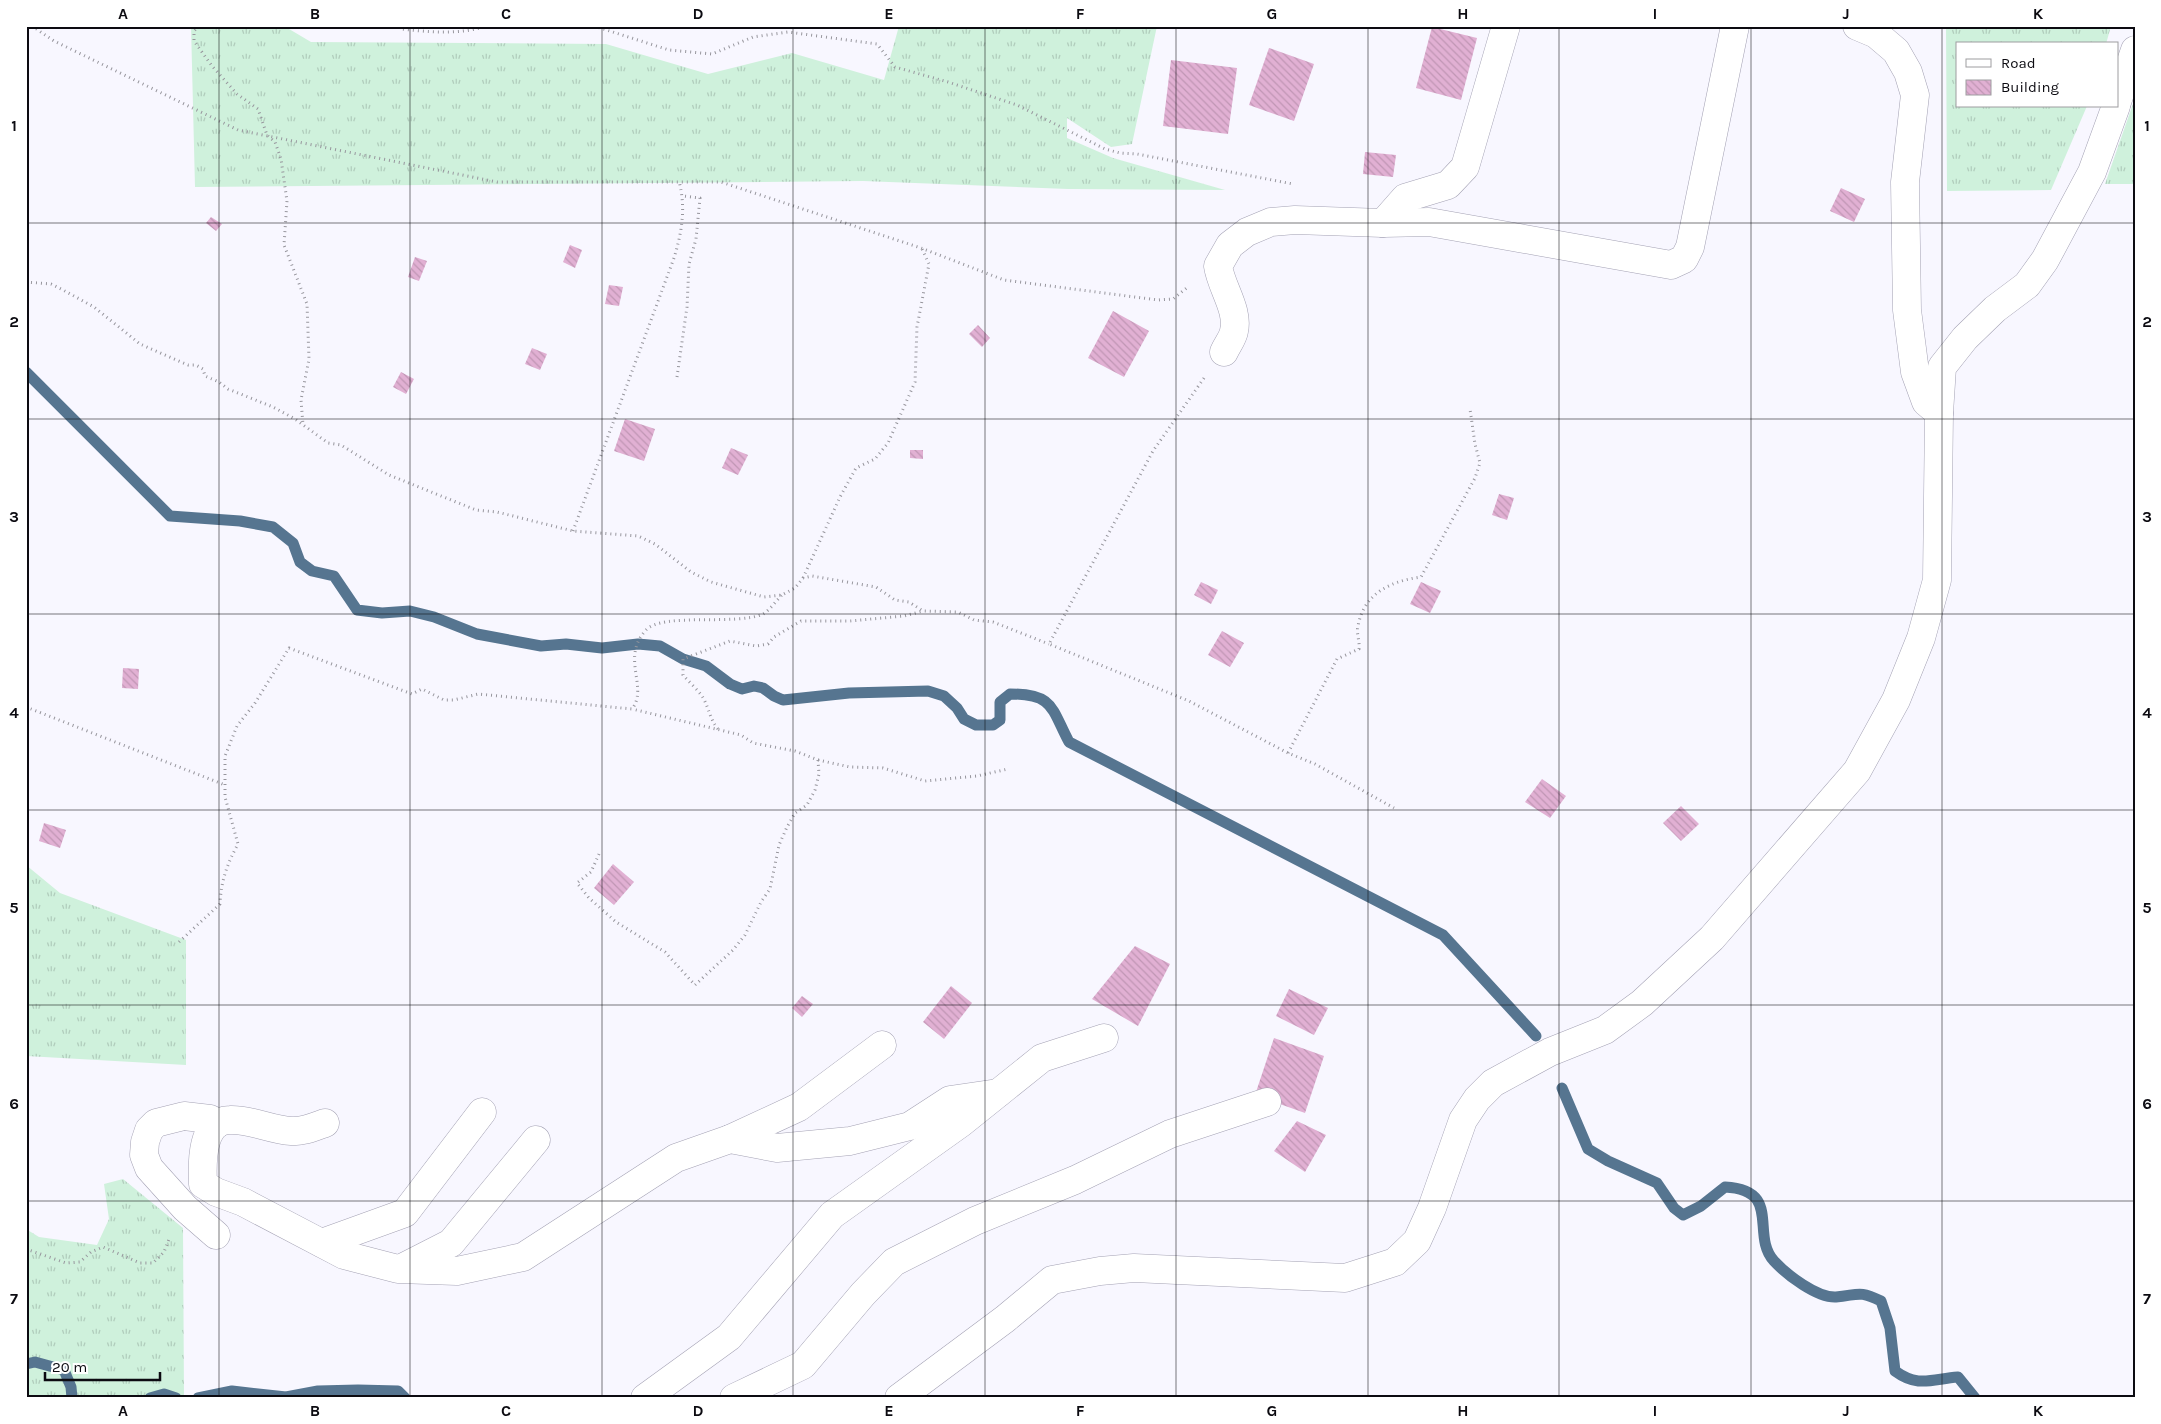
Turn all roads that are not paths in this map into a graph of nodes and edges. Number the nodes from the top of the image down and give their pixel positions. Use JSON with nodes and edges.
{"nodes":[{"id":1,"x":1506,"y":26,"type":"edge"},
{"id":2,"x":1735,"y":26,"type":"edge"},
{"id":3,"x":1857,"y":26,"type":"edge"},
{"id":4,"x":2135,"y":50,"type":"edge"},
{"id":5,"x":2118,"y":99,"type":"edge"},
{"id":6,"x":2115,"y":108,"type":"edge"},
{"id":7,"x":1383,"y":223,"type":"junction"},
{"id":8,"x":1224,"y":352,"type":"road end"},
{"id":9,"x":1939,"y":413,"type":"junction"},
{"id":10,"x":1104,"y":1038,"type":"dead end"},
{"id":11,"x":882,"y":1044,"type":"dead end"},
{"id":12,"x":998,"y":1094,"type":"junction"},
{"id":13,"x":1267,"y":1102,"type":"dead end"},
{"id":14,"x":482,"y":1112,"type":"dead end"},
{"id":15,"x":218,"y":1123,"type":"junction"},
{"id":16,"x":325,"y":1123,"type":"dead end"},
{"id":17,"x":730,"y":1139,"type":"junction"},
{"id":18,"x":536,"y":1140,"type":"dead end"},
{"id":19,"x":216,"y":1234,"type":"dead end"},
{"id":20,"x":322,"y":1243,"type":"junction"},
{"id":21,"x":398,"y":1270,"type":"junction"},
{"id":22,"x":645,"y":1398,"type":"edge"},
{"id":23,"x":734,"y":1398,"type":"edge"},
{"id":24,"x":898,"y":1398,"type":"edge"}],
"edges":[{"from":1,"to":7,"type":"street"},
{"from":2,"to":7,"type":"street"},
{"from":3,"to":9,"type":"street"},
{"from":4,"to":5,"type":"street"},
{"from":6,"to":9,"type":"street"},
{"from":7,"to":8,"type":"street"},
{"from":9,"to":24,"type":"street"},
{"from":10,"to":12,"type":"street"},
{"from":11,"to":17,"type":"street"},
{"from":12,"to":17,"type":"street"},
{"from":12,"to":22,"type":"street"},
{"from":13,"to":23,"type":"street"},
{"from":14,"to":20,"type":"street"},
{"from":15,"to":16,"type":"street"},
{"from":15,"to":19,"type":"street"},
{"from":15,"to":20,"type":"street"},
{"from":17,"to":21,"type":"street"},
{"from":18,"to":21,"type":"street"},
{"from":20,"to":21,"type":"street"}]}
